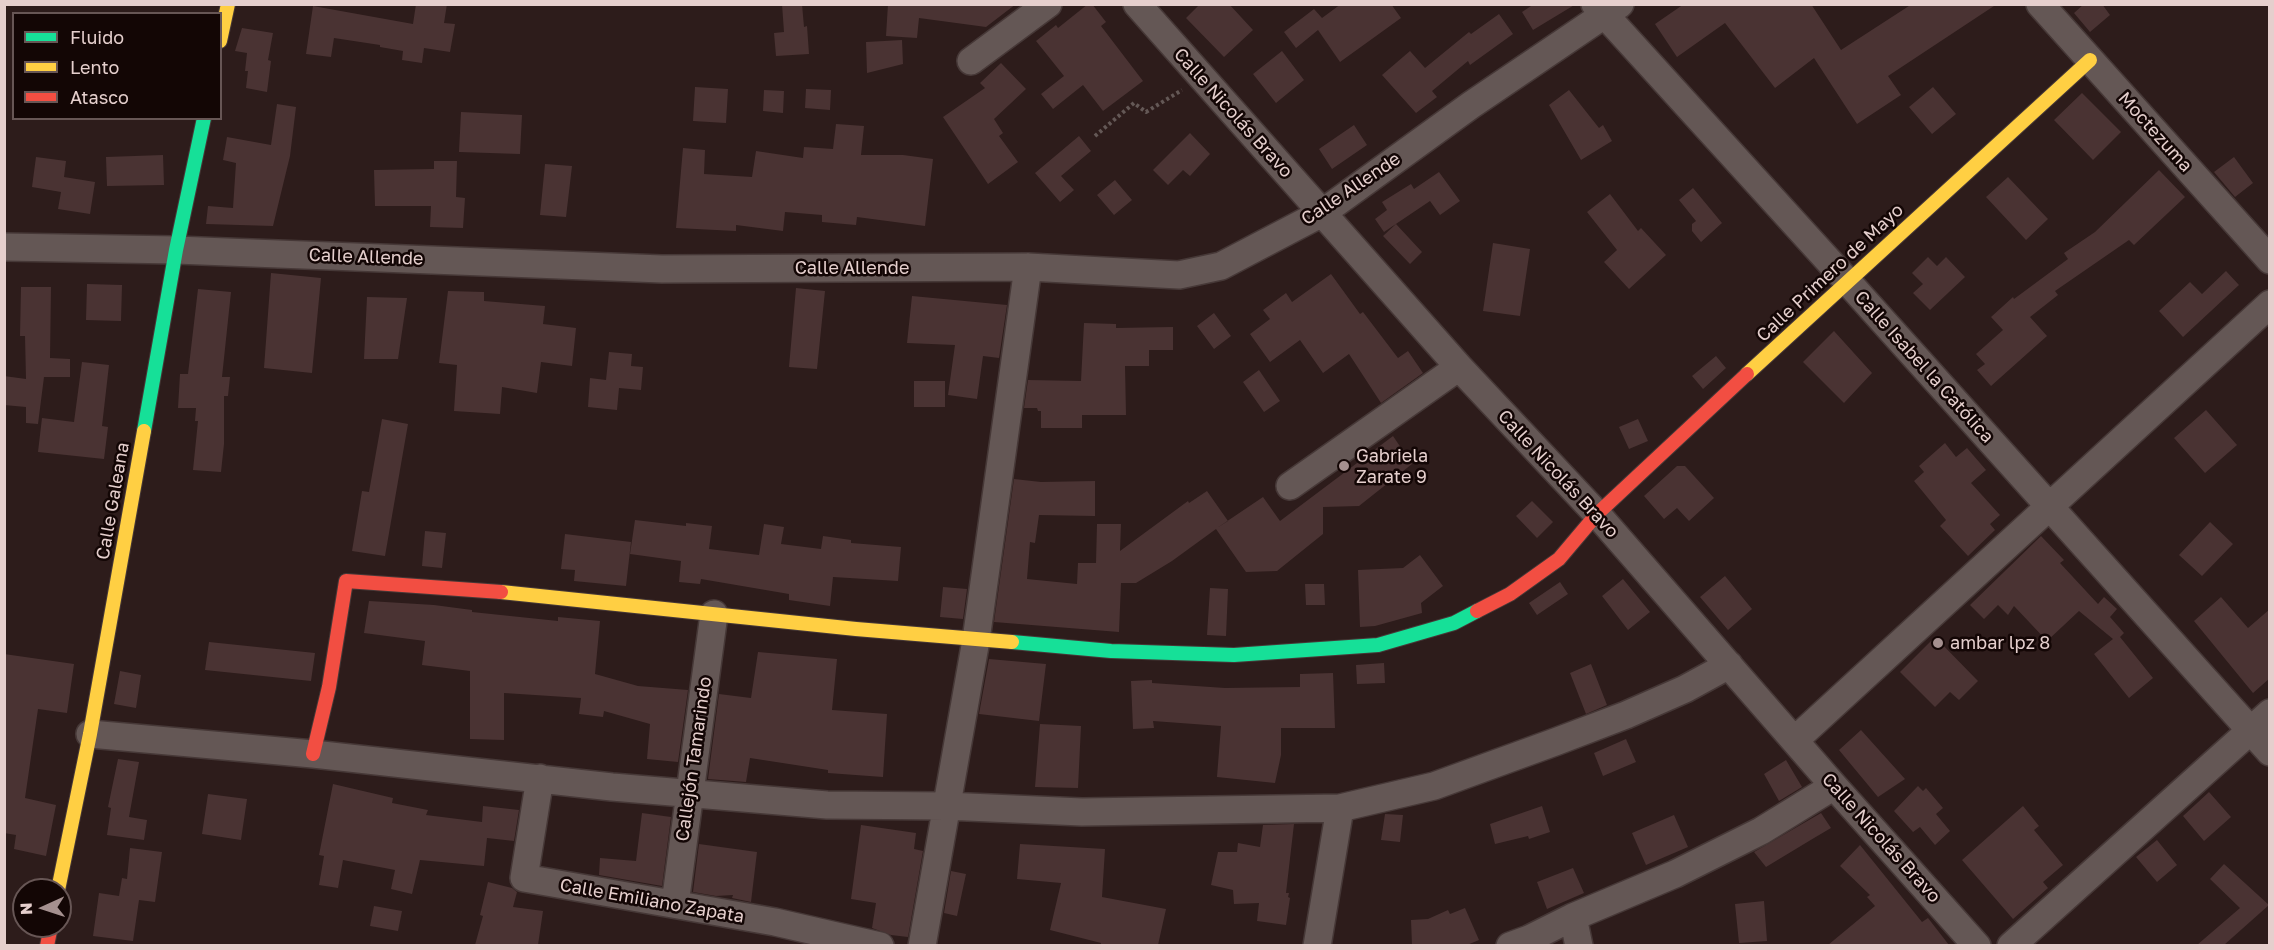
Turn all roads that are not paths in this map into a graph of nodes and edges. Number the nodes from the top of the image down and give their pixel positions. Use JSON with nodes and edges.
{"nodes":[{"id":1,"x":228,"y":4,"type":"edge"},
{"id":2,"x":1048,"y":4,"type":"edge"},
{"id":3,"x":1137,"y":4,"type":"edge"},
{"id":4,"x":1607,"y":8,"type":"edge"},
{"id":5,"x":2049,"y":8,"type":"edge"},
{"id":6,"x":222,"y":32,"type":"edge"},
{"id":7,"x":2090,"y":60,"type":"junction"},
{"id":8,"x":971,"y":61,"type":"dead end"},
{"id":9,"x":204,"y":120,"type":"edge"},
{"id":10,"x":1322,"y":213,"type":"junction"},
{"id":11,"x":4,"y":247,"type":"edge"},
{"id":12,"x":176,"y":250,"type":"junction"},
{"id":13,"x":2270,"y":260,"type":"edge"},
{"id":14,"x":1028,"y":267,"type":"junction"},
{"id":15,"x":1847,"y":281,"type":"junction"},
{"id":16,"x":2270,"y":304,"type":"edge"},
{"id":17,"x":1459,"y":367,"type":"junction"},
{"id":18,"x":1290,"y":486,"type":"dead end"},
{"id":19,"x":2049,"y":507,"type":"junction"},
{"id":20,"x":1597,"y":514,"type":"junction"},
{"id":21,"x":714,"y":614,"type":"junction"},
{"id":22,"x":976,"y":640,"type":"junction"},
{"id":23,"x":1729,"y":665,"type":"junction"},
{"id":24,"x":2260,"y":722,"type":"edge"},
{"id":25,"x":90,"y":734,"type":"junction"},
{"id":26,"x":1795,"y":740,"type":"junction"},
{"id":27,"x":2270,"y":752,"type":"edge"},
{"id":28,"x":313,"y":754,"type":"junction"},
{"id":29,"x":540,"y":778,"type":"junction"},
{"id":30,"x":1834,"y":786,"type":"junction"},
{"id":31,"x":689,"y":793,"type":"junction"},
{"id":32,"x":945,"y":806,"type":"junction"},
{"id":33,"x":1340,"y":807,"type":"junction"},
{"id":34,"x":60,"y":878,"type":"edge"},
{"id":35,"x":675,"y":904,"type":"junction"},
{"id":36,"x":1573,"y":916,"type":"junction"},
{"id":37,"x":880,"y":945,"type":"edge"},
{"id":38,"x":922,"y":945,"type":"edge"},
{"id":39,"x":1317,"y":945,"type":"edge"},
{"id":40,"x":1510,"y":945,"type":"edge"},
{"id":41,"x":1579,"y":945,"type":"edge"},
{"id":42,"x":1977,"y":945,"type":"edge"},
{"id":43,"x":2011,"y":945,"type":"edge"}],
"edges":[{"from":1,"to":6,"type":"street"},
{"from":2,"to":8,"type":"street"},
{"from":3,"to":10,"type":"street","name":"Calle Nicolás Bravo"},
{"from":4,"to":10,"type":"street","name":"Calle Allende"},
{"from":4,"to":15,"type":"street","name":"Calle Isabel la Católica"},
{"from":5,"to":7,"type":"street","name":"Moctezuma"},
{"from":7,"to":13,"type":"street","name":"Moctezuma"},
{"from":7,"to":15,"type":"street","name":"Calle Primero de Mayo"},
{"from":9,"to":12,"type":"street","name":"Calle Galeana"},
{"from":10,"to":14,"type":"street","name":"Calle Allende"},
{"from":10,"to":17,"type":"street","name":"Calle Nicolás Bravo"},
{"from":11,"to":12,"type":"street","name":"Calle Allende"},
{"from":12,"to":14,"type":"street","name":"Calle Allende"},
{"from":12,"to":25,"type":"street","name":"Calle Galeana"},
{"from":14,"to":22,"type":"street"},
{"from":15,"to":19,"type":"street","name":"Calle Isabel la Católica"},
{"from":15,"to":20,"type":"street","name":"Calle Primero de Mayo"},
{"from":16,"to":19,"type":"street"},
{"from":17,"to":18,"type":"street"},
{"from":17,"to":20,"type":"street","name":"Calle Nicolás Bravo"},
{"from":19,"to":24,"type":"street","name":"Calle Isabel la Católica"},
{"from":19,"to":26,"type":"street"},
{"from":20,"to":22,"type":"street","name":"Calle Primero de Mayo"},
{"from":20,"to":23,"type":"street","name":"Calle Nicolás Bravo"},
{"from":21,"to":22,"type":"street","name":"Calle Primero de Mayo"},
{"from":21,"to":28,"type":"street","name":"Calle Primero de Mayo"},
{"from":21,"to":31,"type":"street","name":"Callejón Tamarindo"},
{"from":22,"to":32,"type":"street"},
{"from":23,"to":26,"type":"street","name":"Calle Nicolás Bravo"},
{"from":23,"to":33,"type":"street"},
{"from":24,"to":27,"type":"street","name":"Calle Isabel la Católica"},
{"from":24,"to":43,"type":"street"},
{"from":25,"to":28,"type":"street"},
{"from":25,"to":34,"type":"street","name":"Calle Galeana"},
{"from":26,"to":30,"type":"street","name":"Calle Nicolás Bravo"},
{"from":28,"to":29,"type":"street"},
{"from":29,"to":31,"type":"street"},
{"from":29,"to":35,"type":"street","name":"Calle Emiliano Zapata"},
{"from":30,"to":36,"type":"street"},
{"from":30,"to":42,"type":"street","name":"Calle Nicolás Bravo"},
{"from":31,"to":32,"type":"street"},
{"from":31,"to":35,"type":"street","name":"Callejón Tamarindo"},
{"from":32,"to":33,"type":"street"},
{"from":32,"to":38,"type":"street"},
{"from":33,"to":39,"type":"street"},
{"from":35,"to":37,"type":"street","name":"Calle Emiliano Zapata"},
{"from":36,"to":40,"type":"street"},
{"from":36,"to":41,"type":"street"}]}
